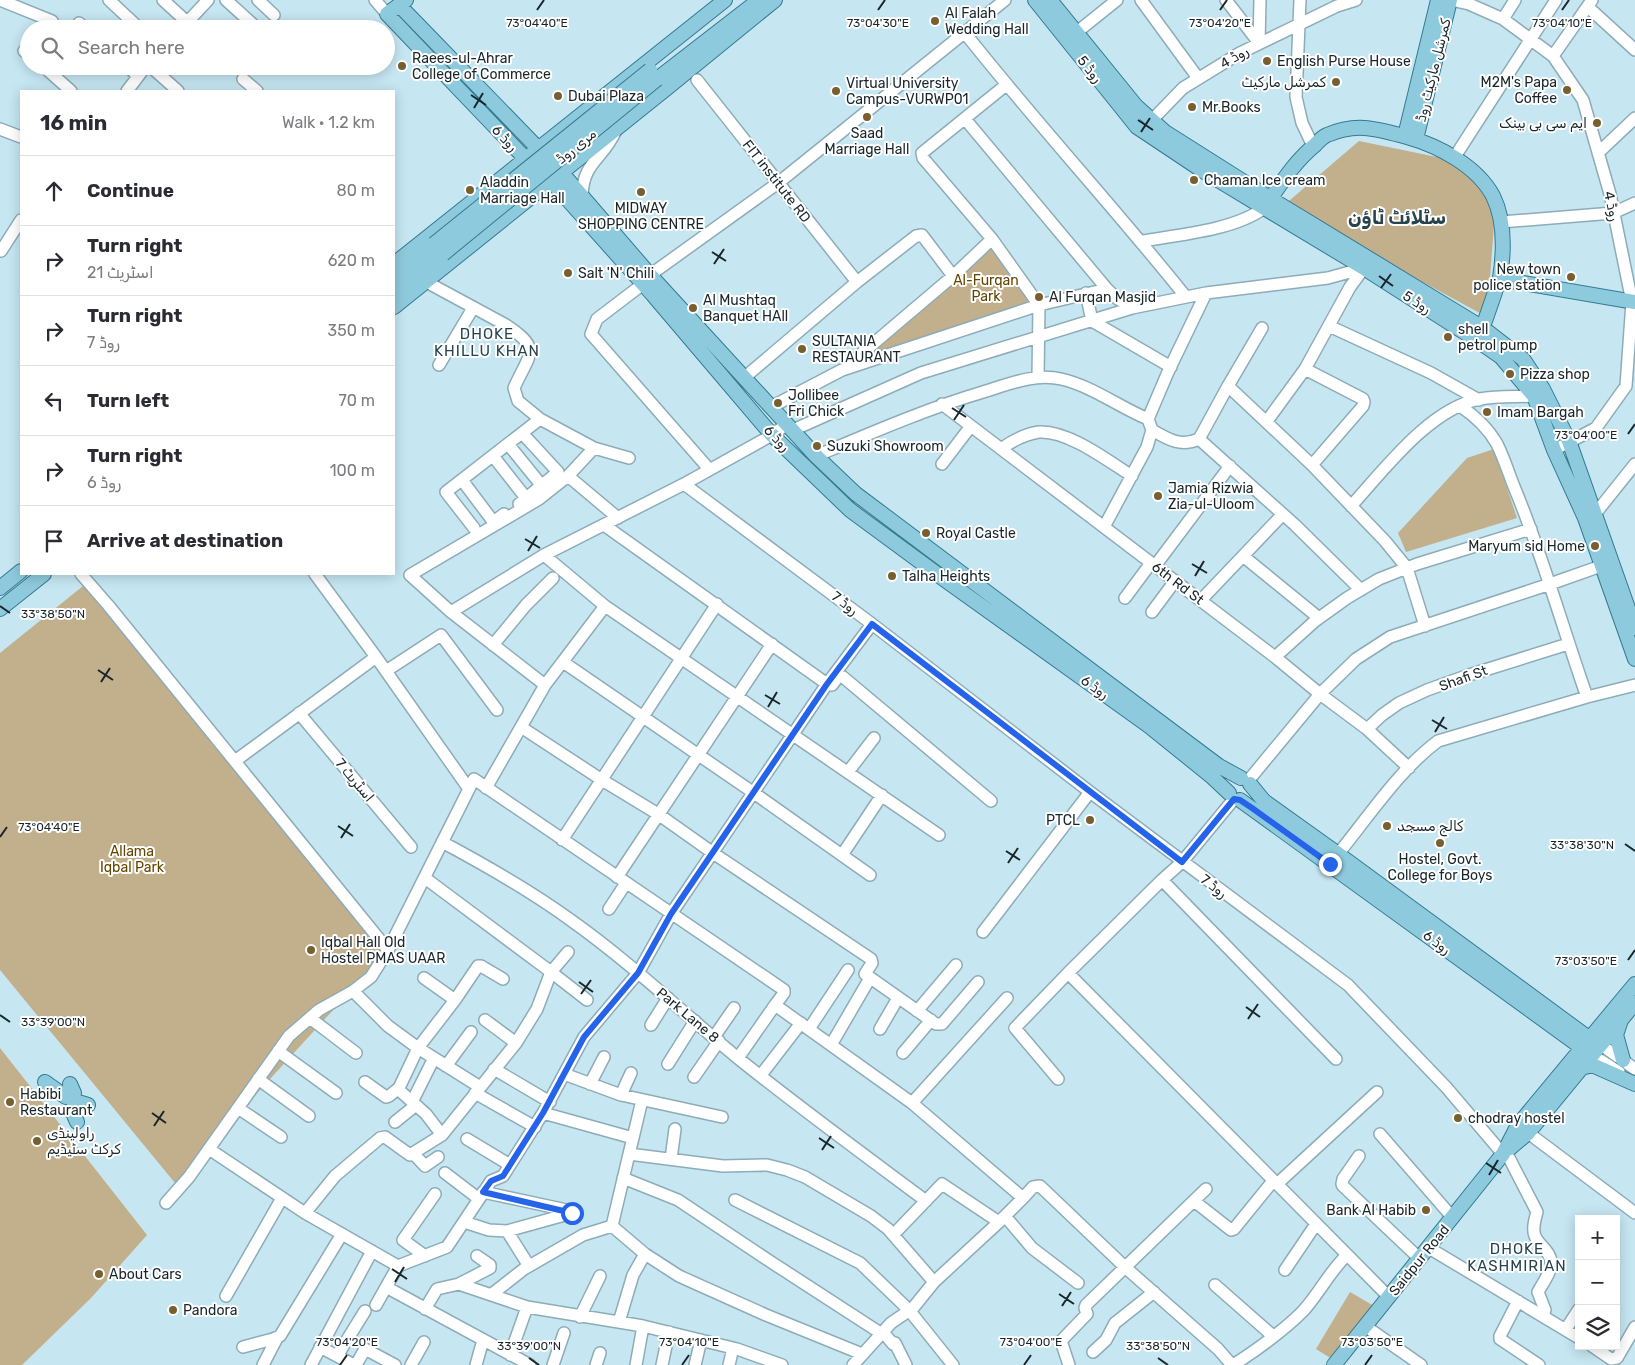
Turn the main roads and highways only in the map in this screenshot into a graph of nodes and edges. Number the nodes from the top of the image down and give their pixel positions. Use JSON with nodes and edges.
{"nodes":[{"id":1,"x":725,"y":0,"type":"edge"},
{"id":2,"x":736,"y":0,"type":"edge"},
{"id":3,"x":759,"y":0,"type":"edge"},
{"id":4,"x":775,"y":0,"type":"edge"},
{"id":5,"x":1035,"y":0,"type":"edge"},
{"id":6,"x":1050,"y":0,"type":"edge"},
{"id":7,"x":1438,"y":0,"type":"edge"},
{"id":8,"x":1451,"y":0,"type":"edge"},
{"id":9,"x":403,"y":2,"type":"edge"},
{"id":10,"x":393,"y":20,"type":"edge"},
{"id":11,"x":395,"y":22,"type":"edge"},
{"id":12,"x":654,"y":75,"type":"junction"},
{"id":13,"x":588,"y":109,"type":"junction"},
{"id":14,"x":613,"y":132,"type":"junction"},
{"id":15,"x":1410,"y":138,"type":"junction"},
{"id":16,"x":538,"y":148,"type":"junction"},
{"id":17,"x":525,"y":158,"type":"junction"},
{"id":18,"x":562,"y":172,"type":"junction"},
{"id":19,"x":551,"y":181,"type":"junction"},
{"id":20,"x":1267,"y":203,"type":"junction"},
{"id":21,"x":439,"y":249,"type":"junction"},
{"id":22,"x":395,"y":263,"type":"edge"},
{"id":23,"x":395,"y":276,"type":"edge"},
{"id":24,"x":1500,"y":279,"type":"junction"},
{"id":25,"x":647,"y":280,"type":"junction"},
{"id":26,"x":395,"y":293,"type":"edge"},
{"id":27,"x":1634,"y":302,"type":"edge"},
{"id":28,"x":395,"y":306,"type":"edge"},
{"id":29,"x":1481,"y":334,"type":"junction"},
{"id":30,"x":1590,"y":516,"type":"junction"},
{"id":31,"x":20,"y":572,"type":"edge"},
{"id":32,"x":43,"y":575,"type":"edge"},
{"id":33,"x":0,"y":588,"type":"edge"},
{"id":34,"x":0,"y":609,"type":"edge"},
{"id":35,"x":1635,"y":628,"type":"edge"},
{"id":36,"x":1635,"y":659,"type":"edge"},
{"id":37,"x":1246,"y":781,"type":"junction"},
{"id":38,"x":1235,"y":797,"type":"junction"},
{"id":39,"x":1635,"y":984,"type":"edge"},
{"id":40,"x":1635,"y":1003,"type":"edge"},
{"id":41,"x":1562,"y":1018,"type":"junction"},
{"id":42,"x":1621,"y":1019,"type":"junction"},
{"id":43,"x":1602,"y":1025,"type":"junction"},
{"id":44,"x":1564,"y":1033,"type":"junction"},
{"id":45,"x":1591,"y":1046,"type":"junction"},
{"id":46,"x":1623,"y":1060,"type":"road end"},
{"id":47,"x":1581,"y":1068,"type":"junction"},
{"id":48,"x":1564,"y":1069,"type":"junction"},
{"id":49,"x":45,"y":1082,"type":"dead end"},
{"id":50,"x":1635,"y":1083,"type":"edge"},
{"id":51,"x":70,"y":1084,"type":"dead end"},
{"id":52,"x":88,"y":1105,"type":"dead end"},
{"id":53,"x":77,"y":1122,"type":"dead end"},
{"id":54,"x":1523,"y":1129,"type":"junction"},
{"id":55,"x":1334,"y":1365,"type":"edge"}],
"edges":[{"from":1,"to":13,"type":"main road"},
{"from":2,"to":12,"type":"main road","name":"مری روڈ"},
{"from":3,"to":12,"type":"main road","name":"مری روڈ"},
{"from":4,"to":14,"type":"main road"},
{"from":5,"to":20,"type":"main road","name":"روڈ 5"},
{"from":6,"to":20,"type":"main road","name":"روڈ 5"},
{"from":7,"to":15,"type":"main road","name":"کمرشل مارکیٹ روڈ"},
{"from":8,"to":15,"type":"main road","name":"کمرشل مارکیٹ روڈ"},
{"from":9,"to":10,"type":"main road","name":"روڈ 6"},
{"from":9,"to":16,"type":"main road","name":"روڈ 6"},
{"from":11,"to":17,"type":"main road","name":"روڈ 6"},
{"from":12,"to":21,"type":"main road","name":"مری روڈ","bridge":true},
{"from":13,"to":14,"type":"main road"},
{"from":13,"to":16,"type":"main road"},
{"from":14,"to":18,"type":"main road"},
{"from":15,"to":20,"type":"main road"},
{"from":15,"to":24,"type":"main road"},
{"from":16,"to":17,"type":"main road"},
{"from":16,"to":18,"type":"main road","name":"روڈ 6"},
{"from":17,"to":19,"type":"main road","name":"روڈ 6"},
{"from":17,"to":22,"type":"main road"},
{"from":18,"to":19,"type":"main road"},
{"from":18,"to":25,"type":"main road","name":"روڈ 6"},
{"from":19,"to":25,"type":"main road","name":"روڈ 6"},
{"from":19,"to":28,"type":"main road"},
{"from":20,"to":29,"type":"main road","name":"روڈ 5"},
{"from":20,"to":29,"type":"main road","name":"روڈ 5"},
{"from":21,"to":23,"type":"main road","name":"مری روڈ"},
{"from":21,"to":26,"type":"main road","name":"مری روڈ"},
{"from":24,"to":27,"type":"main road"},
{"from":24,"to":29,"type":"main road"},
{"from":25,"to":37,"type":"main road","name":"روڈ 6"},
{"from":25,"to":38,"type":"main road","name":"روڈ 6"},
{"from":29,"to":30,"type":"main road","name":"روڈ 5"},
{"from":29,"to":30,"type":"main road","name":"روڈ 5"},
{"from":30,"to":35,"type":"main road","name":"روڈ 5"},
{"from":30,"to":36,"type":"main road","name":"روڈ 5"},
{"from":31,"to":33,"type":"main road"},
{"from":32,"to":34,"type":"main road"},
{"from":37,"to":38,"type":"main road"},
{"from":37,"to":38,"type":"main road"},
{"from":37,"to":41,"type":"main road","name":"روڈ 6"},
{"from":38,"to":44,"type":"main road","name":"روڈ 6"},
{"from":39,"to":43,"type":"main road","name":"Saidpur Road"},
{"from":40,"to":42,"type":"main road","name":"Saidpur Road"},
{"from":41,"to":43,"type":"main road"},
{"from":41,"to":45,"type":"main road","name":"روڈ 6"},
{"from":42,"to":45,"type":"main road","name":"Saidpur Road"},
{"from":42,"to":46,"type":"main road"},
{"from":43,"to":45,"type":"main road","name":"Saidpur Road"},
{"from":44,"to":45,"type":"main road","name":"روڈ 6"},
{"from":44,"to":48,"type":"main road"},
{"from":45,"to":47,"type":"main road","name":"Saidpur Road"},
{"from":45,"to":48,"type":"main road","name":"Saidpur Road"},
{"from":47,"to":50,"type":"main road"},
{"from":47,"to":54,"type":"main road","name":"Saidpur Road"},
{"from":48,"to":54,"type":"main road","name":"Saidpur Road"},
{"from":49,"to":51,"type":"main road"},
{"from":52,"to":53,"type":"main road"},
{"from":54,"to":55,"type":"main road","name":"Saidpur Road"}]}
